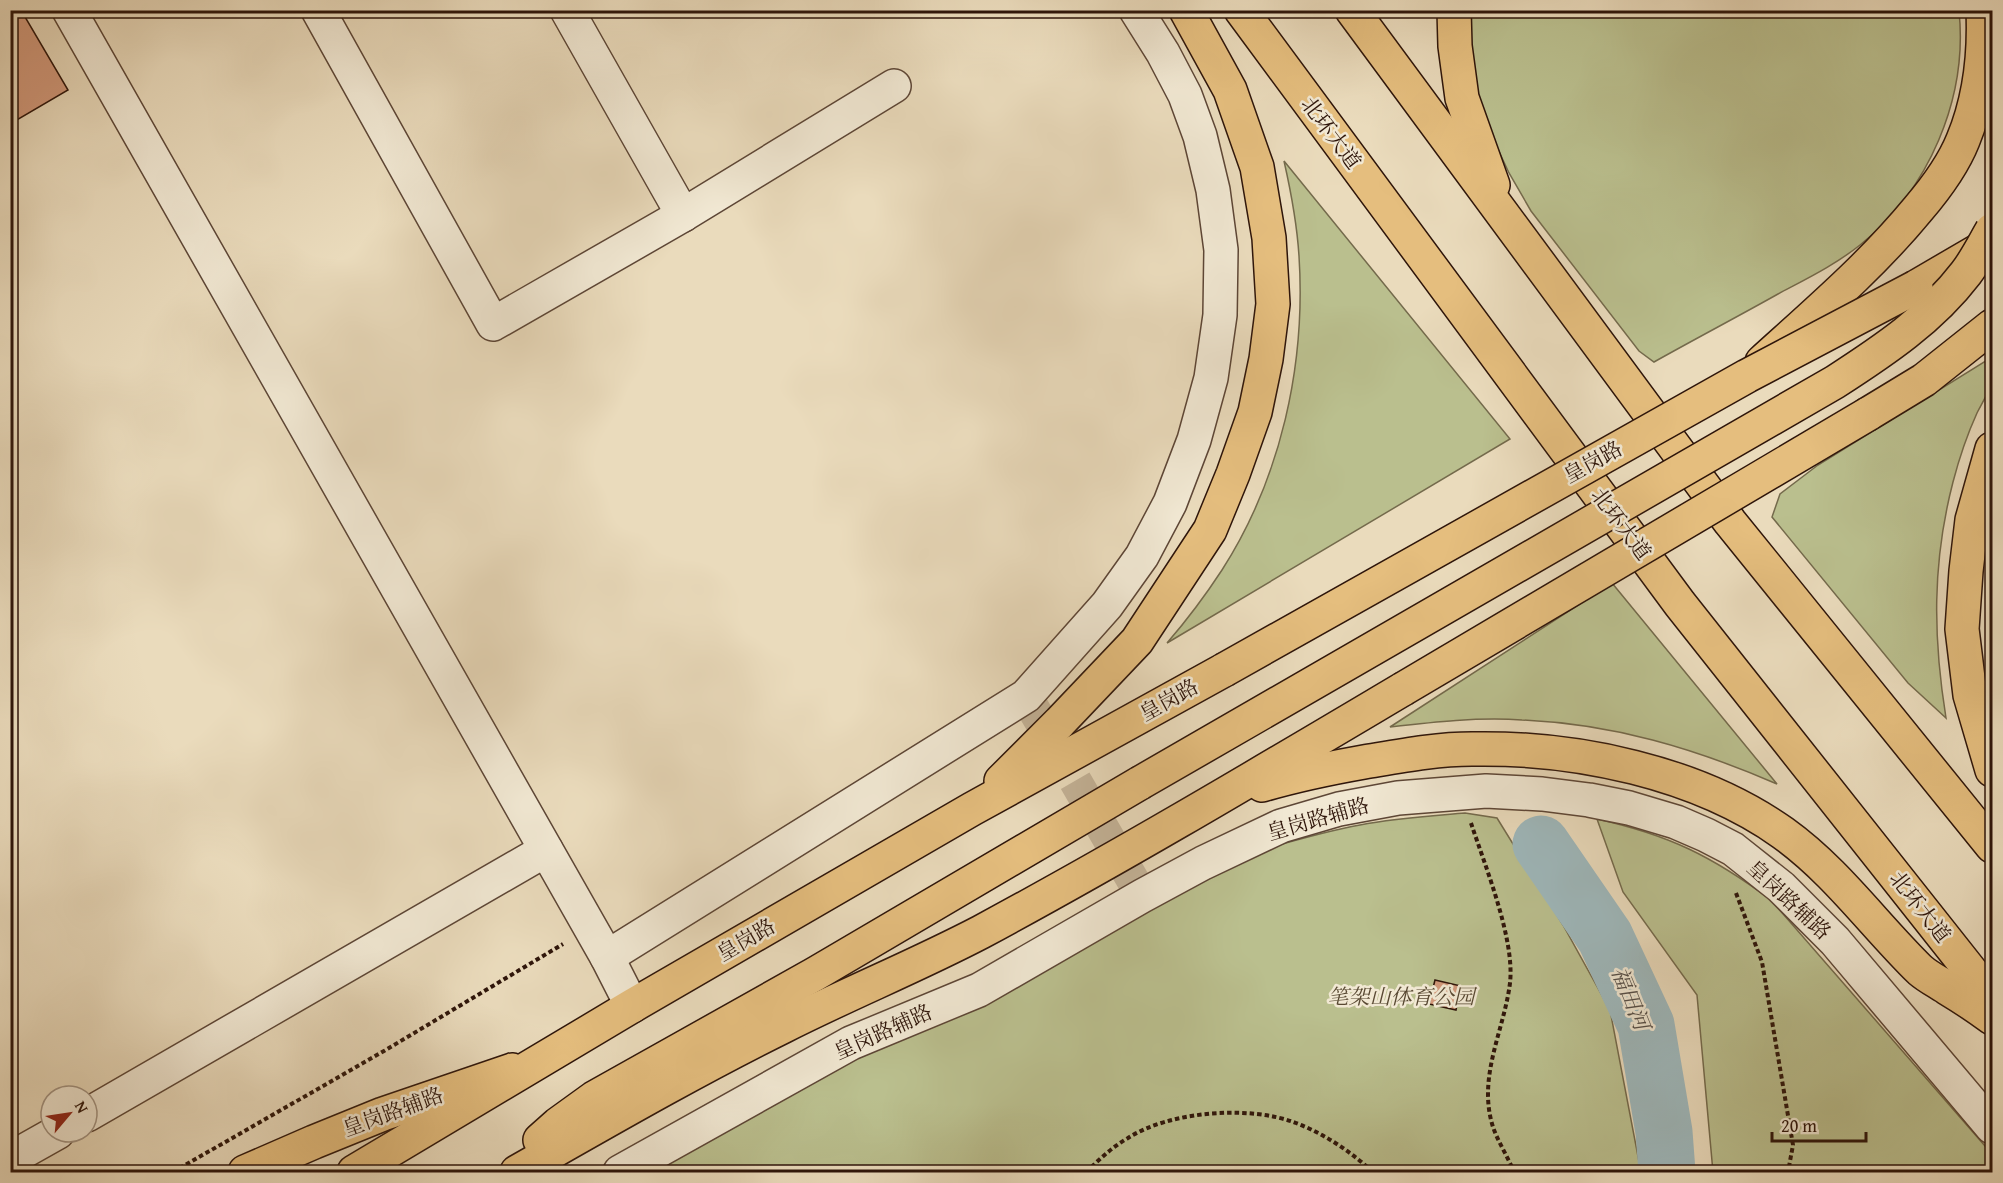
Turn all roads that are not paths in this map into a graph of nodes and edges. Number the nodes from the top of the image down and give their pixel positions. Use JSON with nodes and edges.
{"nodes":[{"id":1,"x":69,"y":10,"type":"edge"},
{"id":2,"x":318,"y":10,"type":"edge"},
{"id":3,"x":567,"y":10,"type":"edge"},
{"id":4,"x":1136,"y":10,"type":"edge"},
{"id":5,"x":1186,"y":10,"type":"edge"},
{"id":6,"x":1241,"y":10,"type":"edge"},
{"id":7,"x":1352,"y":10,"type":"edge"},
{"id":8,"x":1454,"y":10,"type":"edge"},
{"id":9,"x":1983,"y":10,"type":"edge"},
{"id":10,"x":894,"y":86,"type":"dead end"},
{"id":11,"x":683,"y":215,"type":"junction"},
{"id":12,"x":1504,"y":217,"type":"junction"},
{"id":13,"x":1992,"y":230,"type":"edge"},
{"id":14,"x":1992,"y":243,"type":"edge"},
{"id":15,"x":1992,"y":326,"type":"edge"},
{"id":16,"x":1747,"y":376,"type":"junction"},
{"id":17,"x":1992,"y":449,"type":"edge"},
{"id":18,"x":1992,"y":770,"type":"edge"},
{"id":19,"x":1220,"y":797,"type":"junction"},
{"id":20,"x":972,"y":809,"type":"junction"},
{"id":21,"x":1992,"y":846,"type":"edge"},
{"id":22,"x":546,"y":850,"type":"junction"},
{"id":23,"x":607,"y":957,"type":"junction"},
{"id":24,"x":1992,"y":998,"type":"edge"},
{"id":25,"x":632,"y":1006,"type":"junction"},
{"id":26,"x":1992,"y":1017,"type":"edge"},
{"id":27,"x":544,"y":1058,"type":"junction"},
{"id":28,"x":637,"y":1103,"type":"junction"},
{"id":29,"x":99,"y":1108,"type":"edge"},
{"id":30,"x":1987,"y":1110,"type":"edge"},
{"id":31,"x":39,"y":1143,"type":"edge"},
{"id":32,"x":10,"y":1159,"type":"edge"},
{"id":33,"x":245,"y":1173,"type":"edge"},
{"id":34,"x":354,"y":1173,"type":"edge"},
{"id":35,"x":502,"y":1173,"type":"edge"},
{"id":36,"x":517,"y":1173,"type":"edge"},
{"id":37,"x":539,"y":1173,"type":"edge"},
{"id":38,"x":620,"y":1173,"type":"edge"}],
"edges":[{"from":1,"to":22,"type":"street"},
{"from":2,"to":11,"type":"street"},
{"from":3,"to":11,"type":"street"},
{"from":4,"to":23,"type":"street"},
{"from":5,"to":20,"type":"main road"},
{"from":6,"to":24,"type":"main road","name":"北环大道"},
{"from":7,"to":12,"type":"main road"},
{"from":8,"to":12,"type":"main road"},
{"from":9,"to":16,"type":"main road","bridge":true},
{"from":10,"to":11,"type":"street"},
{"from":12,"to":21,"type":"main road"},
{"from":13,"to":35,"type":"main road","bridge":true},
{"from":14,"to":16,"type":"main road","name":"皇岗路","bridge":true},
{"from":15,"to":19,"type":"main road","bridge":true},
{"from":16,"to":20,"type":"main road","name":"皇岗路","bridge":true},
{"from":17,"to":18,"type":"main road"},
{"from":19,"to":26,"type":"main road"},
{"from":19,"to":28,"type":"main road"},
{"from":20,"to":25,"type":"main road","name":"皇岗路"},
{"from":22,"to":23,"type":"street"},
{"from":22,"to":29,"type":"street"},
{"from":23,"to":25,"type":"street"},
{"from":25,"to":27,"type":"main road","name":"皇岗路"},
{"from":27,"to":33,"type":"main road","name":"皇岗路辅路"},
{"from":27,"to":34,"type":"main road","name":"皇岗路"},
{"from":28,"to":36,"type":"main road"},
{"from":28,"to":37,"type":"main road"},
{"from":30,"to":38,"type":"street","name":"皇岗路辅路"},
{"from":31,"to":32,"type":"street"}]}
